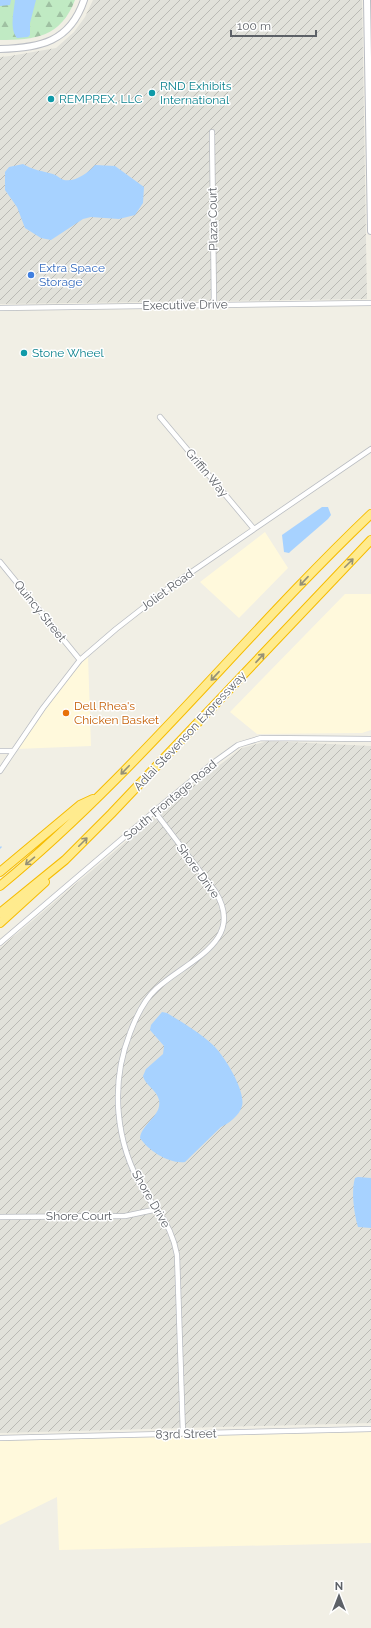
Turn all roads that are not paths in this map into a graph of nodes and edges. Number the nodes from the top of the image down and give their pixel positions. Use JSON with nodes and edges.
{"nodes":[{"id":1,"x":84,"y":0,"type":"edge"},
{"id":2,"x":367,"y":0,"type":"edge"},
{"id":3,"x":0,"y":49,"type":"edge"},
{"id":4,"x":212,"y":132,"type":"dead end"},
{"id":5,"x":371,"y":231,"type":"edge"},
{"id":6,"x":371,"y":303,"type":"edge"},
{"id":7,"x":214,"y":305,"type":"junction"},
{"id":8,"x":0,"y":308,"type":"edge"},
{"id":9,"x":160,"y":417,"type":"dead end"},
{"id":10,"x":371,"y":449,"type":"edge"},
{"id":11,"x":371,"y":514,"type":"edge"},
{"id":12,"x":254,"y":529,"type":"junction"},
{"id":13,"x":371,"y":540,"type":"edge"},
{"id":14,"x":0,"y":562,"type":"edge"},
{"id":15,"x":80,"y":660,"type":"junction"},
{"id":16,"x":371,"y":739,"type":"edge"},
{"id":17,"x":0,"y":751,"type":"edge"},
{"id":18,"x":13,"y":751,"type":"junction"},
{"id":19,"x":0,"y":771,"type":"edge"},
{"id":20,"x":99,"y":796,"type":"junction"},
{"id":21,"x":155,"y":812,"type":"junction"},
{"id":22,"x":65,"y":860,"type":"junction"},
{"id":23,"x":0,"y":872,"type":"edge"},
{"id":24,"x":0,"y":886,"type":"edge"},
{"id":25,"x":0,"y":913,"type":"edge"},
{"id":26,"x":0,"y":923,"type":"edge"},
{"id":27,"x":0,"y":943,"type":"edge"},
{"id":28,"x":158,"y":1209,"type":"junction"},
{"id":29,"x":0,"y":1217,"type":"edge"},
{"id":30,"x":371,"y":1429,"type":"edge"},
{"id":31,"x":183,"y":1434,"type":"junction"},
{"id":32,"x":0,"y":1438,"type":"edge"}],
"edges":[{"from":1,"to":3,"type":"street"},
{"from":2,"to":5,"type":"street"},
{"from":4,"to":7,"type":"street","name":"Plaza Court"},
{"from":6,"to":7,"type":"street","name":"Executive Drive"},
{"from":7,"to":8,"type":"street","name":"Executive Drive"},
{"from":9,"to":12,"type":"street","name":"Griffin Way"},
{"from":10,"to":12,"type":"street","name":"Joliet Road"},
{"from":11,"to":20,"type":"highway","name":"Adlai Stevenson Expressway","one_way":true},
{"from":12,"to":15,"type":"street","name":"Joliet Road"},
{"from":22,"to":13,"type":"highway","name":"Adlai Stevenson Expressway","one_way":true},
{"from":14,"to":15,"type":"street","name":"Quincy Street"},
{"from":15,"to":18,"type":"street","name":"Joliet Road"},
{"from":16,"to":21,"type":"street","name":"South Frontage Road"},
{"from":17,"to":18,"type":"street"},
{"from":18,"to":19,"type":"street","name":"Joliet Road"},
{"from":20,"to":23,"type":"highway"},
{"from":20,"to":24,"type":"highway","name":"Adlai Stevenson Expressway","one_way":true},
{"from":21,"to":27,"type":"street","name":"South Frontage Road"},
{"from":21,"to":28,"type":"street","name":"Shore Drive"},
{"from":22,"to":25,"type":"highway","name":"Adlai Stevenson Expressway"},
{"from":22,"to":26,"type":"highway"},
{"from":28,"to":29,"type":"street","name":"Shore Court"},
{"from":28,"to":31,"type":"street","name":"Shore Drive"},
{"from":30,"to":31,"type":"street","name":"83rd Street"},
{"from":31,"to":32,"type":"street","name":"83rd Street"}]}
